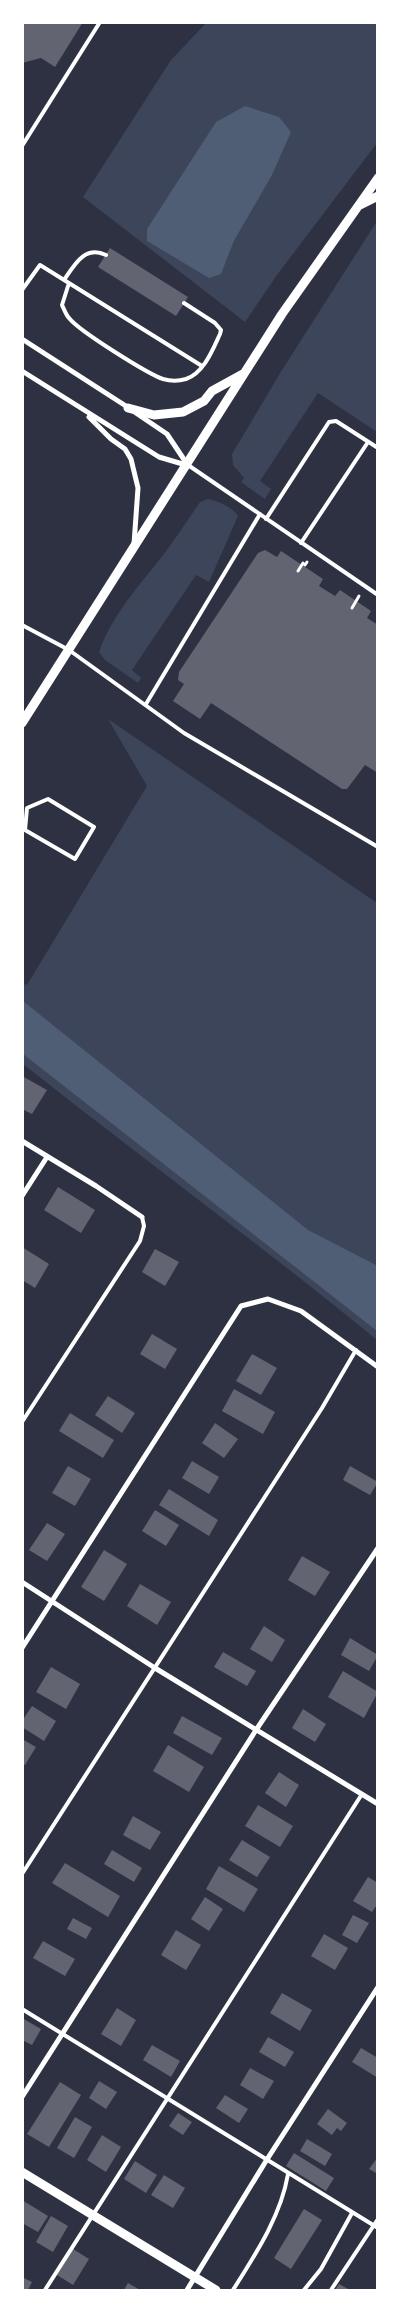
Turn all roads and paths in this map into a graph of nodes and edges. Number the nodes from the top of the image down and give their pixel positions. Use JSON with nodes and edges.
{"nodes":[{"id":1,"x":100,"y":22,"type":"edge"},
{"id":2,"x":22,"y":146,"type":"edge"},
{"id":3,"x":378,"y":178,"type":"edge"},
{"id":4,"x":378,"y":196,"type":"edge"},
{"id":5,"x":359,"y":205,"type":"junction"},
{"id":6,"x":106,"y":255,"type":"dead end"},
{"id":7,"x":64,"y":280,"type":"junction"},
{"id":8,"x":69,"y":283,"type":"junction"},
{"id":9,"x":22,"y":290,"type":"edge"},
{"id":10,"x":184,"y":303,"type":"dead end"},
{"id":11,"x":22,"y":339,"type":"edge"},
{"id":12,"x":202,"y":366,"type":"junction"},
{"id":13,"x":22,"y":371,"type":"edge"},
{"id":14,"x":245,"y":373,"type":"junction"},
{"id":15,"x":128,"y":408,"type":"junction"},
{"id":16,"x":82,"y":410,"type":"junction"},
{"id":17,"x":368,"y":442,"type":"junction"},
{"id":18,"x":378,"y":448,"type":"edge"},
{"id":19,"x":187,"y":465,"type":"junction"},
{"id":20,"x":260,"y":514,"type":"junction"},
{"id":21,"x":266,"y":519,"type":"junction"},
{"id":22,"x":301,"y":543,"type":"junction"},
{"id":23,"x":133,"y":550,"type":"junction"},
{"id":24,"x":305,"y":563,"type":"dead end"},
{"id":25,"x":298,"y":572,"type":"dead end"},
{"id":26,"x":378,"y":595,"type":"edge"},
{"id":27,"x":359,"y":596,"type":"dead end"},
{"id":28,"x":352,"y":608,"type":"dead end"},
{"id":29,"x":22,"y":625,"type":"edge"},
{"id":30,"x":69,"y":650,"type":"junction"},
{"id":31,"x":146,"y":704,"type":"junction"},
{"id":32,"x":22,"y":723,"type":"edge"},
{"id":33,"x":25,"y":806,"type":"edge"},
{"id":34,"x":378,"y":847,"type":"edge"},
{"id":35,"x":22,"y":1141,"type":"edge"},
{"id":36,"x":47,"y":1157,"type":"junction"},
{"id":37,"x":22,"y":1196,"type":"edge"},
{"id":38,"x":142,"y":1217,"type":"joint"},
{"id":39,"x":356,"y":1350,"type":"junction"},
{"id":40,"x":378,"y":1367,"type":"edge"},
{"id":41,"x":22,"y":1422,"type":"edge"},
{"id":42,"x":378,"y":1548,"type":"edge"},
{"id":43,"x":22,"y":1582,"type":"edge"},
{"id":44,"x":53,"y":1601,"type":"junction"},
{"id":45,"x":22,"y":1648,"type":"edge"},
{"id":46,"x":155,"y":1668,"type":"junction"},
{"id":47,"x":256,"y":1730,"type":"junction"},
{"id":48,"x":362,"y":1794,"type":"junction"},
{"id":49,"x":378,"y":1804,"type":"edge"},
{"id":50,"x":22,"y":1874,"type":"edge"},
{"id":51,"x":378,"y":1987,"type":"edge"},
{"id":52,"x":22,"y":2009,"type":"edge"},
{"id":53,"x":64,"y":2034,"type":"junction"},
{"id":54,"x":22,"y":2097,"type":"edge"},
{"id":55,"x":167,"y":2099,"type":"junction"},
{"id":56,"x":266,"y":2161,"type":"junction"},
{"id":57,"x":22,"y":2172,"type":"edge"},
{"id":58,"x":288,"y":2174,"type":"junction"},
{"id":59,"x":352,"y":2213,"type":"junction"},
{"id":60,"x":92,"y":2216,"type":"junction"},
{"id":61,"x":378,"y":2220,"type":"edge"},
{"id":62,"x":376,"y":2227,"type":"edge"},
{"id":63,"x":195,"y":2278,"type":"junction"},
{"id":64,"x":45,"y":2290,"type":"edge"},
{"id":65,"x":187,"y":2290,"type":"edge"},
{"id":66,"x":216,"y":2290,"type":"edge"},
{"id":67,"x":232,"y":2290,"type":"edge"},
{"id":68,"x":304,"y":2290,"type":"edge"},
{"id":69,"x":330,"y":2290,"type":"edge"}],
"edges":[{"from":1,"to":2,"type":"lane"},
{"from":3,"to":5,"type":"street"},
{"from":4,"to":5,"type":"street"},
{"from":5,"to":14,"type":"street"},
{"from":6,"to":7,"type":"lane"},
{"from":7,"to":8,"type":"lane"},
{"from":7,"to":9,"type":"lane"},
{"from":8,"to":12,"type":"lane"},
{"from":8,"to":12,"type":"lane"},
{"from":10,"to":12,"type":"lane"},
{"from":11,"to":15,"type":"street"},
{"from":13,"to":16,"type":"street"},
{"from":14,"to":15,"type":"street"},
{"from":14,"to":19,"type":"street"},
{"from":15,"to":19,"type":"street"},
{"from":16,"to":19,"type":"street"},
{"from":16,"to":23,"type":"street"},
{"from":17,"to":18,"type":"lane"},
{"from":17,"to":21,"type":"lane"},
{"from":17,"to":22,"type":"lane"},
{"from":19,"to":20,"type":"lane"},
{"from":19,"to":23,"type":"street"},
{"from":20,"to":21,"type":"lane"},
{"from":20,"to":31,"type":"lane"},
{"from":21,"to":22,"type":"lane"},
{"from":22,"to":26,"type":"lane"},
{"from":23,"to":30,"type":"street"},
{"from":24,"to":25,"type":"path"},
{"from":27,"to":28,"type":"path"},
{"from":29,"to":30,"type":"lane"},
{"from":30,"to":31,"type":"lane"},
{"from":30,"to":32,"type":"street"},
{"from":31,"to":34,"type":"lane"},
{"from":33,"to":33,"type":"lane"},
{"from":35,"to":36,"type":"street"},
{"from":36,"to":37,"type":"street"},
{"from":36,"to":38,"type":"street"},
{"from":38,"to":41,"type":"lane"},
{"from":39,"to":40,"type":"street"},
{"from":39,"to":44,"type":"street"},
{"from":39,"to":46,"type":"lane"},
{"from":42,"to":47,"type":"street"},
{"from":43,"to":44,"type":"street"},
{"from":44,"to":45,"type":"street"},
{"from":44,"to":46,"type":"street"},
{"from":46,"to":47,"type":"street"},
{"from":46,"to":50,"type":"lane"},
{"from":47,"to":48,"type":"street"},
{"from":47,"to":53,"type":"street"},
{"from":48,"to":49,"type":"street"},
{"from":48,"to":55,"type":"lane"},
{"from":51,"to":56,"type":"street"},
{"from":52,"to":53,"type":"lane"},
{"from":53,"to":54,"type":"street"},
{"from":53,"to":55,"type":"lane"},
{"from":55,"to":56,"type":"lane"},
{"from":55,"to":60,"type":"lane"},
{"from":56,"to":58,"type":"lane"},
{"from":56,"to":63,"type":"street"},
{"from":57,"to":60,"type":"street"},
{"from":58,"to":59,"type":"lane"},
{"from":58,"to":67,"type":"lane"},
{"from":59,"to":62,"type":"lane"},
{"from":59,"to":68,"type":"lane"},
{"from":60,"to":63,"type":"street"},
{"from":60,"to":64,"type":"lane"},
{"from":61,"to":62,"type":"lane"},
{"from":62,"to":69,"type":"lane"},
{"from":63,"to":65,"type":"street"},
{"from":63,"to":66,"type":"street"}]}
